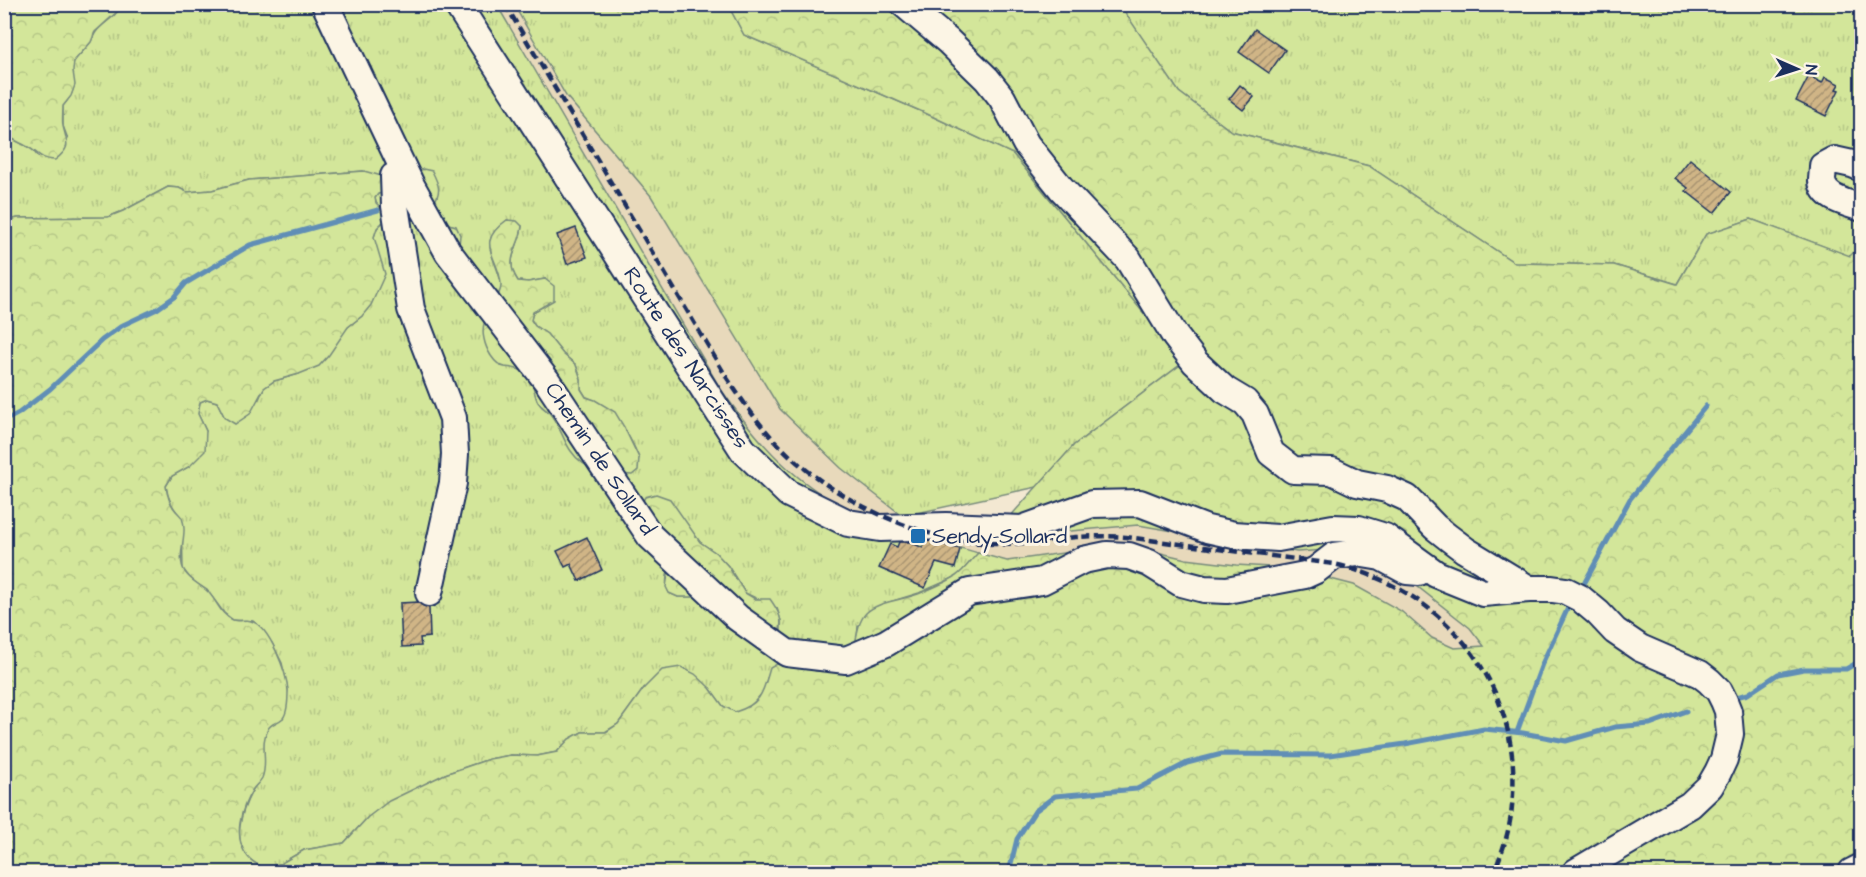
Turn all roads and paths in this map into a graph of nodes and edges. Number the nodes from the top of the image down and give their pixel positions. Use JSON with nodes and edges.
{"nodes":[{"id":1,"x":324,"y":4,"type":"edge"},
{"id":2,"x":457,"y":4,"type":"edge"},
{"id":3,"x":904,"y":4,"type":"edge"},
{"id":4,"x":1862,"y":168,"type":"edge"},
{"id":5,"x":404,"y":171,"type":"junction"},
{"id":6,"x":1862,"y":208,"type":"edge"},
{"id":7,"x":1436,"y":574,"type":"junction"},
{"id":8,"x":1529,"y":589,"type":"junction"},
{"id":9,"x":429,"y":593,"type":"dead end"},
{"id":10,"x":1862,"y":867,"type":"edge"},
{"id":11,"x":1576,"y":873,"type":"edge"},
{"id":12,"x":1852,"y":873,"type":"edge"}],
"edges":[{"from":1,"to":5,"type":"street","name":"Chemin de Sollard"},
{"from":2,"to":7,"type":"street","name":"Route des Narcisses"},
{"from":3,"to":8,"type":"street"},
{"from":4,"to":6,"type":"street"},
{"from":5,"to":7,"type":"street","name":"Chemin de Sollard"},
{"from":5,"to":9,"type":"street"},
{"from":7,"to":8,"type":"street","name":"Route des Narcisses"},
{"from":8,"to":11,"type":"street","name":"Route des Narcisses"},
{"from":10,"to":12,"type":"street"}]}
